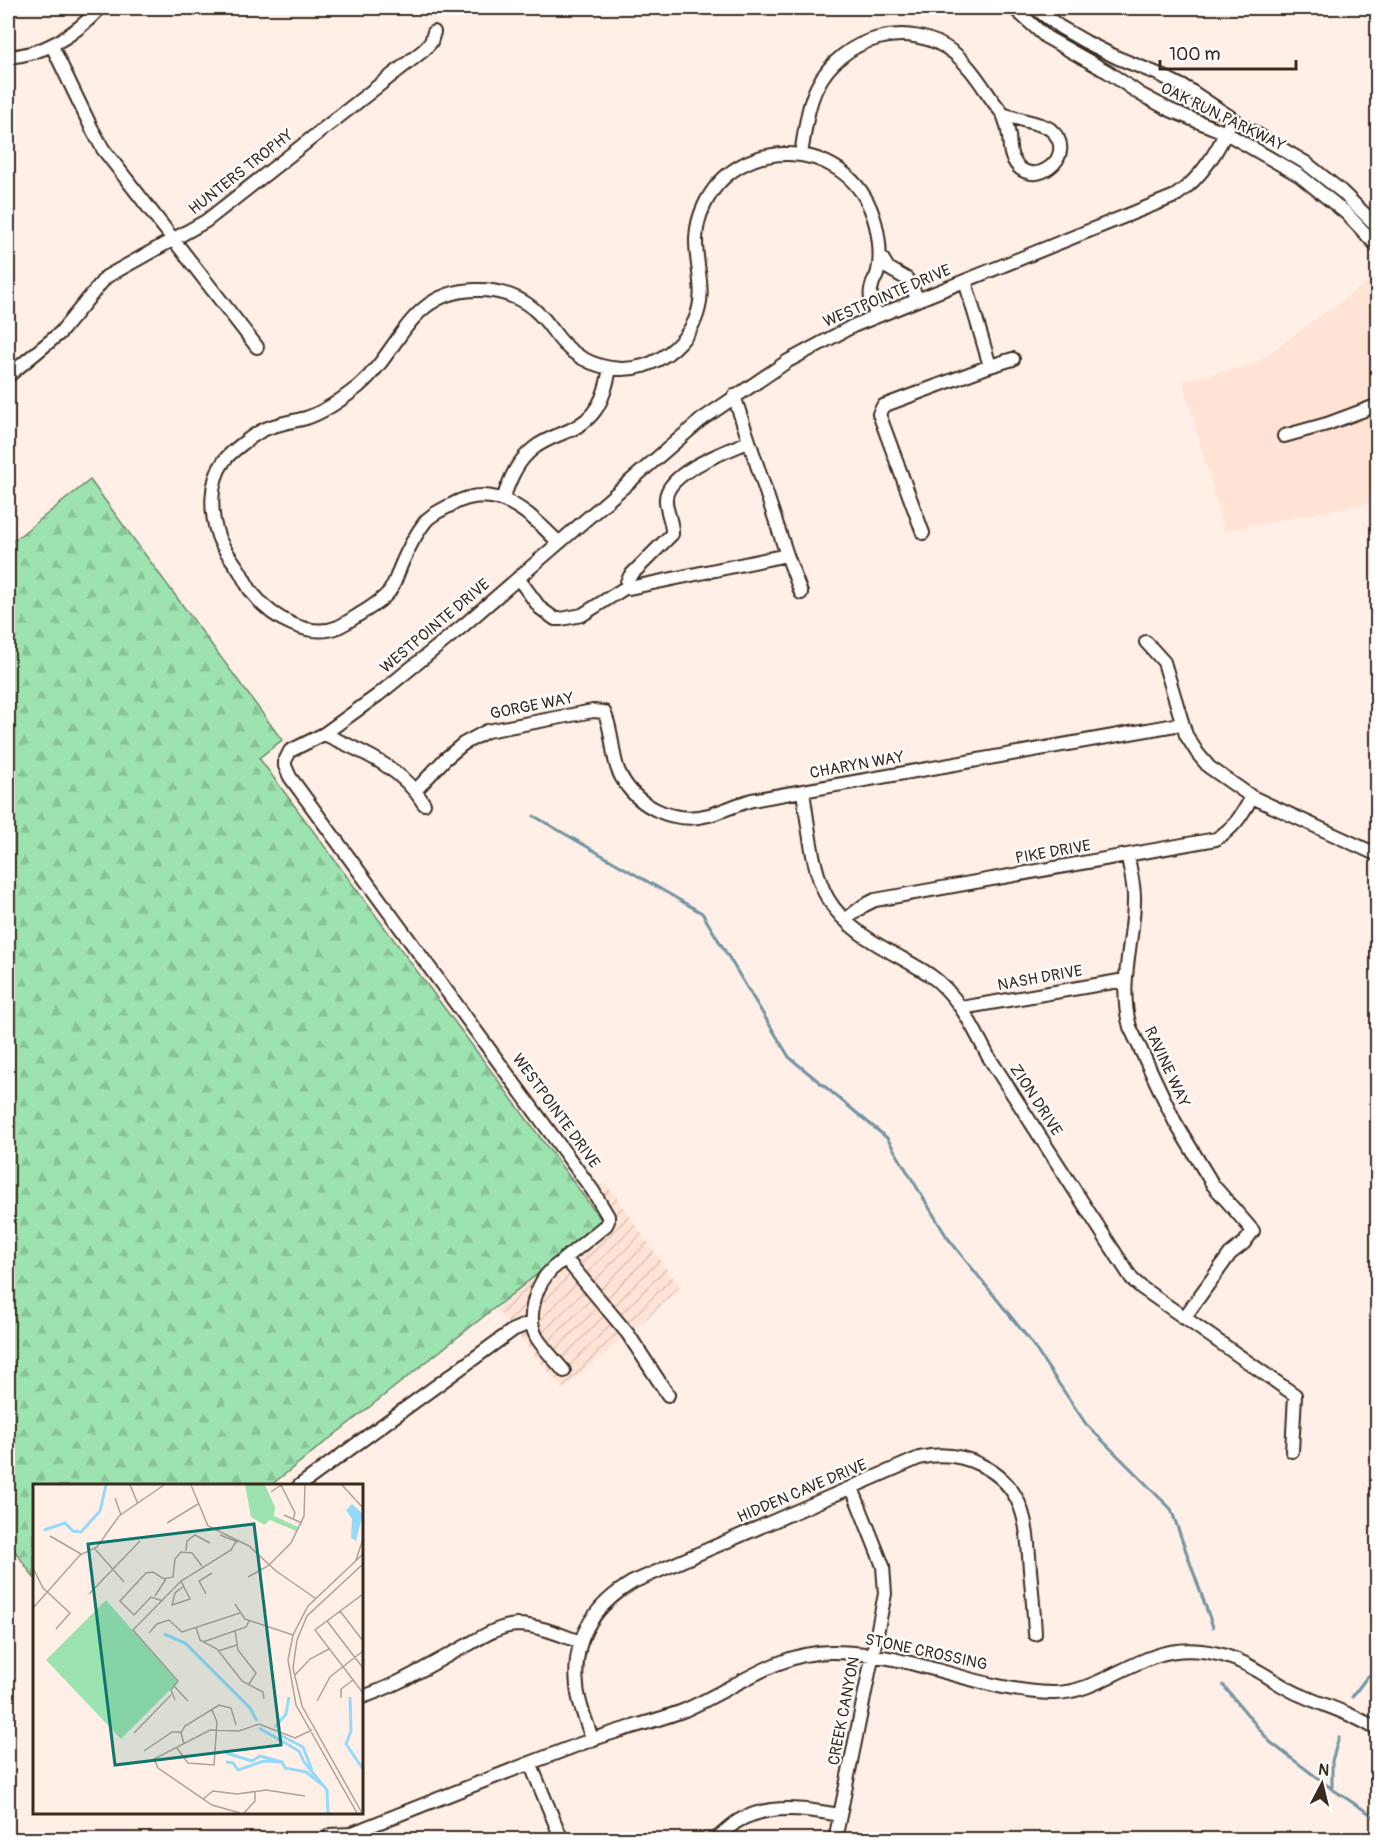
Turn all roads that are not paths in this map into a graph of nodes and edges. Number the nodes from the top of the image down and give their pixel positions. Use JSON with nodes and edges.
{"nodes":[{"id":1,"x":100,"y":8,"type":"edge"},
{"id":2,"x":1014,"y":8,"type":"edge"},
{"id":3,"x":1035,"y":8,"type":"edge"},
{"id":4,"x":434,"y":32,"type":"dead end"},
{"id":5,"x":52,"y":46,"type":"junction"},
{"id":6,"x":8,"y":57,"type":"edge"},
{"id":7,"x":1003,"y":114,"type":"junction"},
{"id":8,"x":1232,"y":119,"type":"junction"},
{"id":9,"x":1226,"y":133,"type":"junction"},
{"id":10,"x":801,"y":154,"type":"junction"},
{"id":11,"x":1377,"y":227,"type":"edge"},
{"id":12,"x":174,"y":239,"type":"junction"},
{"id":13,"x":1377,"y":248,"type":"edge"},
{"id":14,"x":879,"y":254,"type":"junction"},
{"id":15,"x":892,"y":272,"type":"junction"},
{"id":16,"x":876,"y":278,"type":"junction"},
{"id":17,"x":965,"y":281,"type":"junction"},
{"id":18,"x":918,"y":299,"type":"junction"},
{"id":19,"x":877,"y":316,"type":"junction"},
{"id":20,"x":257,"y":346,"type":"dead end"},
{"id":21,"x":1013,"y":359,"type":"dead end"},
{"id":22,"x":990,"y":366,"type":"junction"},
{"id":23,"x":610,"y":368,"type":"junction"},
{"id":24,"x":8,"y":376,"type":"edge"},
{"id":25,"x":734,"y":396,"type":"junction"},
{"id":26,"x":1377,"y":405,"type":"edge"},
{"id":27,"x":1284,"y":436,"type":"dead end"},
{"id":28,"x":748,"y":442,"type":"junction"},
{"id":29,"x":503,"y":499,"type":"junction"},
{"id":30,"x":923,"y":533,"type":"dead end"},
{"id":31,"x":559,"y":543,"type":"junction"},
{"id":32,"x":786,"y":555,"type":"junction"},
{"id":33,"x":518,"y":578,"type":"junction"},
{"id":34,"x":628,"y":586,"type":"junction"},
{"id":35,"x":801,"y":592,"type":"dead end"},
{"id":36,"x":1146,"y":642,"type":"dead end"},
{"id":37,"x":604,"y":712,"type":"joint"},
{"id":38,"x":1181,"y":724,"type":"junction"},
{"id":39,"x":324,"y":734,"type":"junction"},
{"id":40,"x":416,"y":790,"type":"junction"},
{"id":41,"x":803,"y":792,"type":"junction"},
{"id":42,"x":1252,"y":797,"type":"junction"},
{"id":43,"x":424,"y":804,"type":"dead end"},
{"id":44,"x":1377,"y":855,"type":"edge"},
{"id":45,"x":1128,"y":856,"type":"junction"},
{"id":46,"x":846,"y":920,"type":"junction"},
{"id":47,"x":1125,"y":980,"type":"junction"},
{"id":48,"x":961,"y":1008,"type":"junction"},
{"id":49,"x":565,"y":1258,"type":"junction"},
{"id":50,"x":1184,"y":1318,"type":"junction"},
{"id":51,"x":532,"y":1322,"type":"junction"},
{"id":52,"x":564,"y":1371,"type":"dead end"},
{"id":53,"x":668,"y":1395,"type":"dead end"},
{"id":54,"x":1292,"y":1451,"type":"dead end"},
{"id":55,"x":299,"y":1484,"type":"edge"},
{"id":56,"x":852,"y":1488,"type":"junction"},
{"id":57,"x":1035,"y":1634,"type":"dead end"},
{"id":58,"x":580,"y":1642,"type":"junction"},
{"id":59,"x":873,"y":1655,"type":"junction"},
{"id":60,"x":363,"y":1698,"type":"edge"},
{"id":61,"x":1377,"y":1730,"type":"edge"},
{"id":62,"x":592,"y":1739,"type":"junction"},
{"id":63,"x":530,"y":1764,"type":"junction"},
{"id":64,"x":840,"y":1815,"type":"junction"},
{"id":65,"x":330,"y":1837,"type":"edge"},
{"id":66,"x":562,"y":1839,"type":"edge"},
{"id":67,"x":716,"y":1839,"type":"edge"},
{"id":68,"x":835,"y":1839,"type":"edge"}],
"edges":[{"from":1,"to":5,"type":"street"},
{"from":2,"to":9,"type":"street","name":"OAK RUN PARKWAY"},
{"from":3,"to":8,"type":"street","name":"OAK RUN PARKWAY"},
{"from":4,"to":12,"type":"street","name":"HUNTERS TROPHY"},
{"from":5,"to":6,"type":"street"},
{"from":5,"to":12,"type":"street"},
{"from":7,"to":7,"type":"street"},
{"from":7,"to":10,"type":"street"},
{"from":8,"to":9,"type":"street","name":"WESTPOINTE DRIVE"},
{"from":8,"to":11,"type":"street","name":"OAK RUN PARKWAY"},
{"from":9,"to":13,"type":"street","name":"OAK RUN PARKWAY"},
{"from":9,"to":17,"type":"street","name":"WESTPOINTE DRIVE"},
{"from":10,"to":14,"type":"street"},
{"from":10,"to":23,"type":"street"},
{"from":12,"to":20,"type":"street"},
{"from":12,"to":24,"type":"street","name":"HUNTERS TROPHY"},
{"from":14,"to":15,"type":"street"},
{"from":14,"to":16,"type":"street"},
{"from":15,"to":16,"type":"street"},
{"from":15,"to":18,"type":"street"},
{"from":16,"to":19,"type":"street"},
{"from":17,"to":18,"type":"street","name":"WESTPOINTE DRIVE"},
{"from":17,"to":22,"type":"street"},
{"from":18,"to":19,"type":"street","name":"WESTPOINTE DRIVE"},
{"from":19,"to":25,"type":"street","name":"WESTPOINTE DRIVE"},
{"from":21,"to":22,"type":"street"},
{"from":22,"to":30,"type":"street"},
{"from":23,"to":29,"type":"street"},
{"from":23,"to":29,"type":"street"},
{"from":25,"to":28,"type":"street"},
{"from":25,"to":31,"type":"street","name":"WESTPOINTE DRIVE"},
{"from":26,"to":27,"type":"street"},
{"from":28,"to":32,"type":"street"},
{"from":28,"to":34,"type":"street"},
{"from":29,"to":31,"type":"street"},
{"from":31,"to":33,"type":"street","name":"WESTPOINTE DRIVE"},
{"from":32,"to":34,"type":"street"},
{"from":32,"to":35,"type":"street"},
{"from":33,"to":34,"type":"street"},
{"from":33,"to":39,"type":"street","name":"WESTPOINTE DRIVE"},
{"from":36,"to":38,"type":"street"},
{"from":37,"to":40,"type":"street","name":"GORGE WAY"},
{"from":37,"to":41,"type":"street","name":"CHARYN WAY"},
{"from":38,"to":41,"type":"street","name":"CHARYN WAY"},
{"from":38,"to":42,"type":"street"},
{"from":39,"to":40,"type":"street"},
{"from":39,"to":49,"type":"street","name":"WESTPOINTE DRIVE"},
{"from":40,"to":43,"type":"street"},
{"from":41,"to":46,"type":"street","name":"ZION DRIVE"},
{"from":42,"to":44,"type":"street"},
{"from":42,"to":45,"type":"street","name":"PIKE DRIVE"},
{"from":45,"to":46,"type":"street","name":"PIKE DRIVE"},
{"from":45,"to":47,"type":"street","name":"RAVINE WAY"},
{"from":46,"to":48,"type":"street","name":"ZION DRIVE"},
{"from":47,"to":48,"type":"street","name":"NASH DRIVE"},
{"from":47,"to":50,"type":"street","name":"RAVINE WAY"},
{"from":48,"to":50,"type":"street","name":"ZION DRIVE"},
{"from":49,"to":51,"type":"street","name":"WESTPOINTE DRIVE"},
{"from":49,"to":53,"type":"street"},
{"from":50,"to":54,"type":"street","name":"ZION DRIVE"},
{"from":51,"to":52,"type":"street"},
{"from":51,"to":55,"type":"street"},
{"from":56,"to":57,"type":"street","name":"HIDDEN CAVE DRIVE"},
{"from":56,"to":58,"type":"street","name":"HIDDEN CAVE DRIVE"},
{"from":56,"to":59,"type":"street","name":"CREEK CANYON"},
{"from":58,"to":60,"type":"street"},
{"from":58,"to":62,"type":"street","name":"HIDDEN CAVE DRIVE"},
{"from":59,"to":61,"type":"street","name":"STONE CROSSING"},
{"from":59,"to":62,"type":"street","name":"STONE CROSSING"},
{"from":59,"to":64,"type":"street","name":"CREEK CANYON"},
{"from":62,"to":63,"type":"street","name":"STONE CROSSING"},
{"from":63,"to":65,"type":"street","name":"STONE CROSSING"},
{"from":63,"to":66,"type":"street"},
{"from":64,"to":67,"type":"street"},
{"from":64,"to":68,"type":"street","name":"CREEK CANYON"}]}
